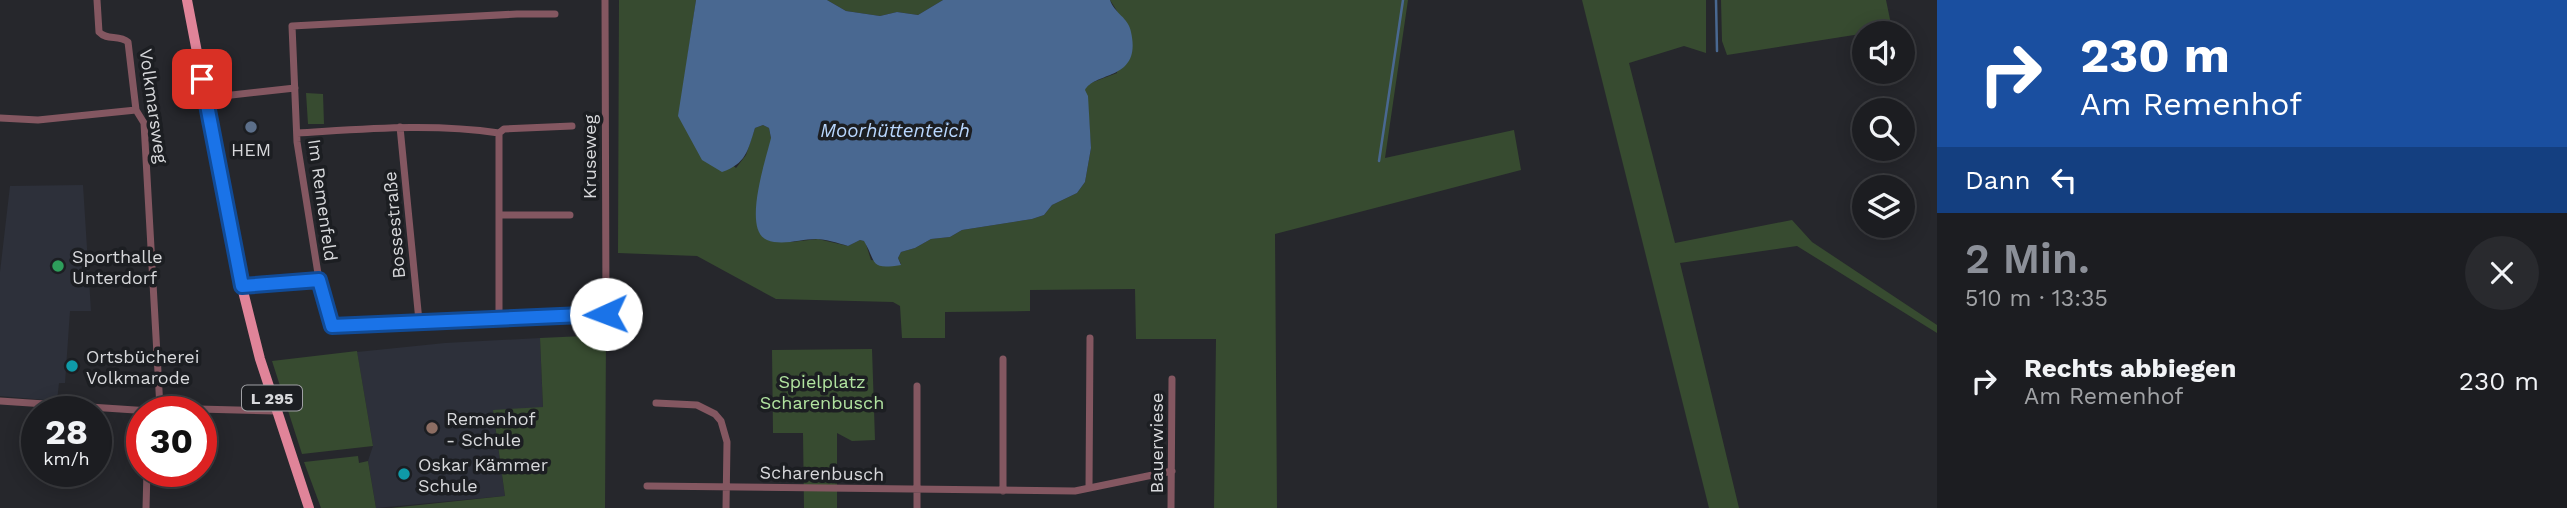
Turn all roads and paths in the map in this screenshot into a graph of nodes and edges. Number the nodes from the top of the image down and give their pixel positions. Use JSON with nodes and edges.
{"nodes":[{"id":1,"x":97,"y":0,"type":"edge"},
{"id":2,"x":187,"y":0,"type":"edge"},
{"id":3,"x":606,"y":0,"type":"edge"},
{"id":4,"x":555,"y":14,"type":"dead end"},
{"id":5,"x":295,"y":89,"type":"junction"},
{"id":6,"x":205,"y":97,"type":"junction"},
{"id":7,"x":136,"y":110,"type":"junction"},
{"id":8,"x":0,"y":118,"type":"edge"},
{"id":9,"x":572,"y":126,"type":"dead end"},
{"id":10,"x":400,"y":127,"type":"junction"},
{"id":11,"x":297,"y":133,"type":"junction"},
{"id":12,"x":499,"y":133,"type":"junction"},
{"id":13,"x":500,"y":215,"type":"junction"},
{"id":14,"x":570,"y":215,"type":"dead end"},
{"id":15,"x":319,"y":280,"type":"junction"},
{"id":16,"x":242,"y":286,"type":"junction"},
{"id":17,"x":499,"y":318,"type":"junction"},
{"id":18,"x":419,"y":321,"type":"junction"},
{"id":19,"x":1090,"y":338,"type":"dead end"},
{"id":20,"x":1003,"y":359,"type":"dead end"},
{"id":21,"x":1172,"y":379,"type":"dead end"},
{"id":22,"x":918,"y":386,"type":"dead end"},
{"id":23,"x":159,"y":396,"type":"edge"},
{"id":24,"x":0,"y":401,"type":"edge"},
{"id":25,"x":656,"y":403,"type":"dead end"},
{"id":26,"x":126,"y":409,"type":"edge"},
{"id":27,"x":217,"y":409,"type":"edge"},
{"id":28,"x":276,"y":411,"type":"junction"},
{"id":29,"x":1172,"y":471,"type":"junction"},
{"id":30,"x":647,"y":486,"type":"dead end"},
{"id":31,"x":147,"y":487,"type":"edge"},
{"id":32,"x":726,"y":487,"type":"junction"},
{"id":33,"x":1089,"y":488,"type":"junction"},
{"id":34,"x":917,"y":490,"type":"junction"},
{"id":35,"x":1003,"y":491,"type":"junction"},
{"id":36,"x":146,"y":508,"type":"edge"},
{"id":37,"x":309,"y":508,"type":"edge"},
{"id":38,"x":726,"y":508,"type":"edge"},
{"id":39,"x":917,"y":508,"type":"edge"},
{"id":40,"x":1171,"y":508,"type":"edge"}],
"edges":[{"from":1,"to":7,"type":"street","name":"Volkmarsweg"},
{"from":2,"to":6,"type":"main road","number":"L 295"},
{"from":3,"to":17,"type":"street","name":"Kruseweg"},
{"from":4,"to":5,"type":"street","name":"Im Remenfeld"},
{"from":5,"to":6,"type":"street"},
{"from":5,"to":11,"type":"street","name":"Im Remenfeld"},
{"from":6,"to":16,"type":"main road","number":"L 295"},
{"from":7,"to":8,"type":"street"},
{"from":7,"to":23,"type":"street","name":"Volkmarsweg"},
{"from":9,"to":12,"type":"street"},
{"from":10,"to":11,"type":"street"},
{"from":10,"to":12,"type":"street"},
{"from":10,"to":18,"type":"street","name":"Bossestraße"},
{"from":11,"to":15,"type":"street","name":"Im Remenfeld"},
{"from":12,"to":13,"type":"street"},
{"from":13,"to":14,"type":"street"},
{"from":13,"to":17,"type":"street"},
{"from":15,"to":16,"type":"street","name":"Im Remenfeld"},
{"from":15,"to":18,"type":"street"},
{"from":16,"to":28,"type":"main road","number":"L 295"},
{"from":17,"to":18,"type":"street"},
{"from":19,"to":33,"type":"street"},
{"from":20,"to":35,"type":"street"},
{"from":21,"to":29,"type":"street","name":"Bauerwiese"},
{"from":22,"to":34,"type":"street"},
{"from":24,"to":26,"type":"street"},
{"from":25,"to":32,"type":"street"},
{"from":27,"to":28,"type":"street"},
{"from":28,"to":37,"type":"main road","number":"L 295"},
{"from":29,"to":33,"type":"street","name":"Scharenbusch"},
{"from":29,"to":40,"type":"street","name":"Bauerwiese"},
{"from":30,"to":32,"type":"street","name":"Scharenbusch"},
{"from":31,"to":36,"type":"street"},
{"from":32,"to":34,"type":"street","name":"Scharenbusch"},
{"from":32,"to":38,"type":"street"},
{"from":33,"to":35,"type":"street","name":"Scharenbusch"},
{"from":34,"to":35,"type":"street","name":"Scharenbusch"},
{"from":34,"to":39,"type":"street"}]}
